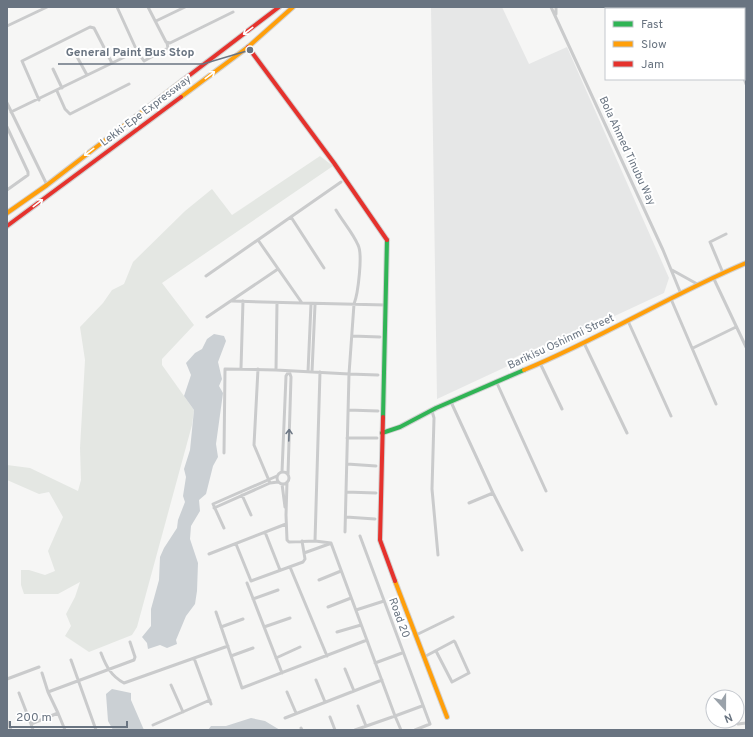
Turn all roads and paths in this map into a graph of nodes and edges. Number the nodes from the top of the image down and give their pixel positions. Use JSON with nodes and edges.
{"nodes":[{"id":1,"x":47,"y":7,"type":"edge"},
{"id":2,"x":118,"y":7,"type":"edge"},
{"id":3,"x":148,"y":7,"type":"edge"},
{"id":4,"x":185,"y":7,"type":"edge"},
{"id":5,"x":279,"y":7,"type":"edge"},
{"id":6,"x":293,"y":7,"type":"edge"},
{"id":7,"x":552,"y":7,"type":"edge"},
{"id":8,"x":556,"y":7,"type":"edge"},
{"id":9,"x":233,"y":12,"type":"dead end"},
{"id":10,"x":556,"y":16,"type":"junction"},
{"id":11,"x":156,"y":21,"type":"junction"},
{"id":12,"x":7,"y":26,"type":"edge"},
{"id":13,"x":166,"y":42,"type":"junction"},
{"id":14,"x":248,"y":47,"type":"junction"},
{"id":15,"x":137,"y":51,"type":"junction"},
{"id":16,"x":76,"y":55,"type":"dead end"},
{"id":17,"x":112,"y":64,"type":"junction"},
{"id":18,"x":53,"y":69,"type":"dead end"},
{"id":19,"x":87,"y":75,"type":"junction"},
{"id":20,"x":129,"y":84,"type":"dead end"},
{"id":21,"x":62,"y":88,"type":"junction"},
{"id":22,"x":57,"y":91,"type":"junction"},
{"id":23,"x":39,"y":100,"type":"junction"},
{"id":24,"x":7,"y":103,"type":"edge"},
{"id":25,"x":12,"y":112,"type":"junction"},
{"id":26,"x":7,"y":127,"type":"edge"},
{"id":27,"x":341,"y":182,"type":"dead end"},
{"id":28,"x":47,"y":184,"type":"junction"},
{"id":29,"x":7,"y":190,"type":"edge"},
{"id":30,"x":336,"y":210,"type":"dead end"},
{"id":31,"x":7,"y":213,"type":"edge"},
{"id":32,"x":291,"y":217,"type":"junction"},
{"id":33,"x":7,"y":226,"type":"edge"},
{"id":34,"x":726,"y":234,"type":"dead end"},
{"id":35,"x":258,"y":240,"type":"junction"},
{"id":36,"x":746,"y":263,"type":"edge"},
{"id":37,"x":324,"y":268,"type":"dead end"},
{"id":38,"x":278,"y":269,"type":"junction"},
{"id":39,"x":672,"y":270,"type":"junction"},
{"id":40,"x":723,"y":273,"type":"junction"},
{"id":41,"x":206,"y":276,"type":"dead end"},
{"id":42,"x":713,"y":277,"type":"junction"},
{"id":43,"x":699,"y":284,"type":"junction"},
{"id":44,"x":681,"y":294,"type":"junction"},
{"id":45,"x":671,"y":299,"type":"junction"},
{"id":46,"x":232,"y":301,"type":"junction"},
{"id":47,"x":243,"y":301,"type":"junction"},
{"id":48,"x":277,"y":302,"type":"junction"},
{"id":49,"x":302,"y":303,"type":"junction"},
{"id":50,"x":354,"y":304,"type":"junction"},
{"id":51,"x":313,"y":305,"type":"junction"},
{"id":52,"x":386,"y":305,"type":"junction"},
{"id":53,"x":207,"y":317,"type":"dead end"},
{"id":54,"x":628,"y":321,"type":"junction"},
{"id":55,"x":736,"y":327,"type":"junction"},
{"id":56,"x":352,"y":336,"type":"junction"},
{"id":57,"x":380,"y":337,"type":"dead end"},
{"id":58,"x":584,"y":343,"type":"junction"},
{"id":59,"x":746,"y":347,"type":"edge"},
{"id":60,"x":693,"y":348,"type":"junction"},
{"id":61,"x":540,"y":364,"type":"junction"},
{"id":62,"x":241,"y":368,"type":"junction"},
{"id":63,"x":258,"y":369,"type":"junction"},
{"id":64,"x":276,"y":370,"type":"junction"},
{"id":65,"x":289,"y":371,"type":"junction"},
{"id":66,"x":310,"y":372,"type":"junction"},
{"id":67,"x":320,"y":372,"type":"junction"},
{"id":68,"x":349,"y":374,"type":"junction"},
{"id":69,"x":378,"y":376,"type":"dead end"},
{"id":70,"x":496,"y":381,"type":"junction"},
{"id":71,"x":451,"y":402,"type":"junction"},
{"id":72,"x":716,"y":404,"type":"dead end"},
{"id":73,"x":562,"y":409,"type":"dead end"},
{"id":74,"x":348,"y":410,"type":"junction"},
{"id":75,"x":432,"y":410,"type":"junction"},
{"id":76,"x":378,"y":411,"type":"dead end"},
{"id":77,"x":671,"y":416,"type":"dead end"},
{"id":78,"x":382,"y":433,"type":"junction"},
{"id":79,"x":627,"y":433,"type":"dead end"},
{"id":80,"x":347,"y":438,"type":"junction"},
{"id":81,"x":377,"y":438,"type":"dead end"},
{"id":82,"x":224,"y":453,"type":"dead end"},
{"id":83,"x":347,"y":464,"type":"junction"},
{"id":84,"x":376,"y":466,"type":"dead end"},
{"id":85,"x":282,"y":472,"type":"junction"},
{"id":86,"x":288,"y":474,"type":"junction"},
{"id":87,"x":277,"y":476,"type":"junction"},
{"id":88,"x":269,"y":479,"type":"junction"},
{"id":89,"x":287,"y":482,"type":"junction"},
{"id":90,"x":270,"y":483,"type":"junction"},
{"id":91,"x":280,"y":483,"type":"junction"},
{"id":92,"x":546,"y":491,"type":"dead end"},
{"id":93,"x":240,"y":492,"type":"junction"},
{"id":94,"x":346,"y":492,"type":"junction"},
{"id":95,"x":376,"y":493,"type":"dead end"},
{"id":96,"x":493,"y":493,"type":"junction"},
{"id":97,"x":242,"y":496,"type":"junction"},
{"id":98,"x":469,"y":503,"type":"dead end"},
{"id":99,"x":214,"y":506,"type":"junction"},
{"id":100,"x":251,"y":515,"type":"dead end"},
{"id":101,"x":286,"y":515,"type":"junction"},
{"id":102,"x":346,"y":516,"type":"junction"},
{"id":103,"x":375,"y":519,"type":"dead end"},
{"id":104,"x":286,"y":524,"type":"junction"},
{"id":105,"x":224,"y":528,"type":"dead end"},
{"id":106,"x":265,"y":532,"type":"junction"},
{"id":107,"x":345,"y":532,"type":"dead end"},
{"id":108,"x":360,"y":536,"type":"dead end"},
{"id":109,"x":302,"y":541,"type":"junction"},
{"id":110,"x":315,"y":541,"type":"junction"},
{"id":111,"x":331,"y":543,"type":"junction"},
{"id":112,"x":236,"y":544,"type":"junction"},
{"id":113,"x":522,"y":550,"type":"dead end"},
{"id":114,"x":304,"y":553,"type":"junction"},
{"id":115,"x":209,"y":554,"type":"dead end"},
{"id":116,"x":438,"y":555,"type":"dead end"},
{"id":117,"x":290,"y":567,"type":"junction"},
{"id":118,"x":280,"y":570,"type":"junction"},
{"id":119,"x":341,"y":571,"type":"junction"},
{"id":120,"x":319,"y":580,"type":"dead end"},
{"id":121,"x":247,"y":582,"type":"dead end"},
{"id":122,"x":278,"y":590,"type":"dead end"},
{"id":123,"x":351,"y":598,"type":"junction"},
{"id":124,"x":253,"y":599,"type":"junction"},
{"id":125,"x":384,"y":601,"type":"junction"},
{"id":126,"x":328,"y":607,"type":"dead end"},
{"id":127,"x":356,"y":610,"type":"junction"},
{"id":128,"x":216,"y":612,"type":"dead end"},
{"id":129,"x":452,"y":617,"type":"dead end"},
{"id":130,"x":290,"y":618,"type":"dead end"},
{"id":131,"x":244,"y":619,"type":"dead end"},
{"id":132,"x":361,"y":625,"type":"junction"},
{"id":133,"x":221,"y":627,"type":"junction"},
{"id":134,"x":264,"y":627,"type":"junction"},
{"id":135,"x":337,"y":632,"type":"dead end"},
{"id":136,"x":416,"y":635,"type":"junction"},
{"id":137,"x":367,"y":640,"type":"junction"},
{"id":138,"x":130,"y":642,"type":"dead end"},
{"id":139,"x":228,"y":646,"type":"junction"},
{"id":140,"x":300,"y":647,"type":"dead end"},
{"id":141,"x":254,"y":648,"type":"dead end"},
{"id":142,"x":436,"y":651,"type":"junction"},
{"id":143,"x":101,"y":653,"type":"dead end"},
{"id":144,"x":402,"y":653,"type":"junction"},
{"id":145,"x":231,"y":656,"type":"junction"},
{"id":146,"x":327,"y":656,"type":"junction"},
{"id":147,"x":424,"y":657,"type":"junction"},
{"id":148,"x":194,"y":658,"type":"junction"},
{"id":149,"x":276,"y":658,"type":"junction"},
{"id":150,"x":70,"y":660,"type":"dead end"},
{"id":151,"x":375,"y":663,"type":"junction"},
{"id":152,"x":39,"y":667,"type":"dead end"},
{"id":153,"x":345,"y":669,"type":"dead end"},
{"id":154,"x":108,"y":670,"type":"junction"},
{"id":155,"x":42,"y":673,"type":"dead end"},
{"id":156,"x":282,"y":673,"type":"junction"},
{"id":157,"x":7,"y":680,"type":"edge"},
{"id":158,"x":78,"y":680,"type":"junction"},
{"id":159,"x":316,"y":680,"type":"dead end"},
{"id":160,"x":382,"y":680,"type":"junction"},
{"id":161,"x":171,"y":685,"type":"dead end"},
{"id":162,"x":354,"y":691,"type":"junction"},
{"id":163,"x":48,"y":692,"type":"junction"},
{"id":164,"x":287,"y":692,"type":"dead end"},
{"id":165,"x":19,"y":693,"type":"dead end"},
{"id":166,"x":325,"y":702,"type":"junction"},
{"id":167,"x":358,"y":706,"type":"dead end"},
{"id":168,"x":422,"y":706,"type":"junction"},
{"id":169,"x":182,"y":712,"type":"junction"},
{"id":170,"x":58,"y":713,"type":"junction"},
{"id":171,"x":296,"y":713,"type":"junction"},
{"id":172,"x":395,"y":716,"type":"junction"},
{"id":173,"x":330,"y":717,"type":"dead end"},
{"id":174,"x":448,"y":717,"type":"dead end"},
{"id":175,"x":285,"y":718,"type":"dead end"},
{"id":176,"x":7,"y":721,"type":"edge"},
{"id":177,"x":31,"y":724,"type":"junction"},
{"id":178,"x":152,"y":725,"type":"dead end"},
{"id":179,"x":366,"y":726,"type":"junction"},
{"id":180,"x":11,"y":730,"type":"edge"},
{"id":181,"x":33,"y":730,"type":"edge"},
{"id":182,"x":65,"y":730,"type":"edge"},
{"id":183,"x":96,"y":730,"type":"edge"},
{"id":184,"x":335,"y":730,"type":"edge"},
{"id":185,"x":355,"y":730,"type":"edge"},
{"id":186,"x":401,"y":730,"type":"edge"},
{"id":187,"x":415,"y":730,"type":"edge"}],
"edges":[{"from":1,"to":12,"type":"street"},
{"from":2,"to":15,"type":"street"},
{"from":3,"to":11,"type":"street"},
{"from":4,"to":11,"type":"street"},
{"from":5,"to":28,"type":"main road","name":"Lekki-Epe Expressway","one_way":true},
{"from":6,"to":14,"type":"main road","name":"Lekki-Epe Expressway"},
{"from":7,"to":10,"type":"street","name":"Bola Ahmed Tinubu Way"},
{"from":8,"to":10,"type":"street"},
{"from":9,"to":13,"type":"street"},
{"from":10,"to":39,"type":"street","name":"Bola Ahmed Tinubu Way"},
{"from":11,"to":13,"type":"street"},
{"from":13,"to":15,"type":"street"},
{"from":33,"to":14,"type":"main road","name":"Lekki-Epe Expressway","one_way":true},
{"from":14,"to":52,"type":"main road"},
{"from":15,"to":17,"type":"street"},
{"from":16,"to":19,"type":"street"},
{"from":17,"to":19,"type":"street"},
{"from":17,"to":23,"type":"street"},
{"from":18,"to":21,"type":"street"},
{"from":19,"to":21,"type":"street"},
{"from":20,"to":22,"type":"street"},
{"from":21,"to":22,"type":"street"},
{"from":22,"to":23,"type":"street"},
{"from":23,"to":25,"type":"street"},
{"from":24,"to":25,"type":"street"},
{"from":25,"to":28,"type":"street"},
{"from":26,"to":29,"type":"street"},
{"from":27,"to":32,"type":"street"},
{"from":28,"to":31,"type":"main road","name":"Lekki-Epe Expressway"},
{"from":30,"to":50,"type":"street"},
{"from":32,"to":35,"type":"street"},
{"from":32,"to":37,"type":"street"},
{"from":34,"to":40,"type":"street"},
{"from":35,"to":38,"type":"street"},
{"from":35,"to":41,"type":"street"},
{"from":36,"to":40,"type":"main road","name":"Barikisu Oshinmi Street"},
{"from":38,"to":46,"type":"street"},
{"from":38,"to":49,"type":"street"},
{"from":39,"to":43,"type":"street"},
{"from":39,"to":44,"type":"street","name":"Bola Ahmed Tinubu Way"},
{"from":40,"to":42,"type":"main road","name":"Barikisu Oshinmi Street"},
{"from":42,"to":43,"type":"main road","name":"Barikisu Oshinmi Street"},
{"from":42,"to":55,"type":"street"},
{"from":43,"to":44,"type":"main road","name":"Barikisu Oshinmi Street"},
{"from":44,"to":45,"type":"main road","name":"Barikisu Oshinmi Street"},
{"from":45,"to":54,"type":"main road","name":"Barikisu Oshinmi Street"},
{"from":45,"to":60,"type":"street"},
{"from":46,"to":47,"type":"street"},
{"from":46,"to":53,"type":"street"},
{"from":47,"to":48,"type":"street"},
{"from":47,"to":62,"type":"street"},
{"from":48,"to":49,"type":"street"},
{"from":48,"to":64,"type":"street"},
{"from":49,"to":51,"type":"street"},
{"from":50,"to":51,"type":"street"},
{"from":50,"to":52,"type":"street"},
{"from":50,"to":56,"type":"street"},
{"from":51,"to":66,"type":"street"},
{"from":52,"to":78,"type":"main road"},
{"from":54,"to":58,"type":"main road","name":"Barikisu Oshinmi Street"},
{"from":54,"to":77,"type":"street"},
{"from":55,"to":59,"type":"street"},
{"from":55,"to":60,"type":"street"},
{"from":56,"to":57,"type":"street"},
{"from":56,"to":68,"type":"street"},
{"from":58,"to":61,"type":"main road","name":"Barikisu Oshinmi Street"},
{"from":58,"to":79,"type":"street"},
{"from":60,"to":72,"type":"street"},
{"from":61,"to":70,"type":"main road","name":"Barikisu Oshinmi Street"},
{"from":61,"to":73,"type":"street"},
{"from":62,"to":63,"type":"street"},
{"from":62,"to":82,"type":"street"},
{"from":63,"to":64,"type":"street"},
{"from":63,"to":88,"type":"street"},
{"from":64,"to":65,"type":"street"},
{"from":65,"to":66,"type":"street"},
{"from":65,"to":85,"type":"street"},
{"from":86,"to":65,"type":"street","one_way":true},
{"from":66,"to":67,"type":"street"},
{"from":67,"to":68,"type":"street"},
{"from":67,"to":110,"type":"street"},
{"from":68,"to":69,"type":"street"},
{"from":68,"to":74,"type":"street"},
{"from":70,"to":71,"type":"main road","name":"Barikisu Oshinmi Street"},
{"from":70,"to":92,"type":"street"},
{"from":71,"to":75,"type":"main road","name":"Barikisu Oshinmi Street"},
{"from":71,"to":96,"type":"street"},
{"from":74,"to":76,"type":"street"},
{"from":74,"to":80,"type":"street"},
{"from":75,"to":78,"type":"main road","name":"Barikisu Oshinmi Street"},
{"from":75,"to":116,"type":"street"},
{"from":78,"to":136,"type":"main road"},
{"from":80,"to":81,"type":"street"},
{"from":80,"to":83,"type":"street"},
{"from":83,"to":84,"type":"street"},
{"from":83,"to":94,"type":"street"},
{"from":85,"to":86,"type":"street"},
{"from":85,"to":87,"type":"street"},
{"from":86,"to":89,"type":"street"},
{"from":87,"to":88,"type":"street"},
{"from":87,"to":91,"type":"street"},
{"from":88,"to":90,"type":"street"},
{"from":88,"to":93,"type":"street"},
{"from":89,"to":91,"type":"street"},
{"from":89,"to":101,"type":"street"},
{"from":90,"to":91,"type":"street"},
{"from":90,"to":97,"type":"street"},
{"from":91,"to":101,"type":"street"},
{"from":93,"to":97,"type":"street"},
{"from":93,"to":99,"type":"street"},
{"from":94,"to":95,"type":"street"},
{"from":94,"to":102,"type":"street"},
{"from":96,"to":98,"type":"street"},
{"from":96,"to":113,"type":"street"},
{"from":97,"to":99,"type":"street"},
{"from":97,"to":100,"type":"street"},
{"from":99,"to":105,"type":"street"},
{"from":101,"to":104,"type":"street"},
{"from":102,"to":103,"type":"street"},
{"from":102,"to":107,"type":"street"},
{"from":104,"to":106,"type":"street"},
{"from":104,"to":109,"type":"street"},
{"from":106,"to":112,"type":"street"},
{"from":106,"to":118,"type":"street"},
{"from":108,"to":125,"type":"street","name":"Road 20"},
{"from":109,"to":110,"type":"street"},
{"from":109,"to":114,"type":"street"},
{"from":110,"to":111,"type":"street"},
{"from":111,"to":114,"type":"street"},
{"from":111,"to":119,"type":"street"},
{"from":112,"to":115,"type":"street"},
{"from":112,"to":118,"type":"street"},
{"from":114,"to":117,"type":"street"},
{"from":117,"to":118,"type":"street"},
{"from":117,"to":146,"type":"street"},
{"from":119,"to":120,"type":"street"},
{"from":119,"to":123,"type":"street"},
{"from":121,"to":124,"type":"street"},
{"from":122,"to":124,"type":"street"},
{"from":123,"to":126,"type":"street"},
{"from":123,"to":127,"type":"street"},
{"from":124,"to":134,"type":"street"},
{"from":125,"to":127,"type":"street"},
{"from":125,"to":144,"type":"street","name":"Road 20"},
{"from":127,"to":132,"type":"street"},
{"from":128,"to":133,"type":"street"},
{"from":129,"to":136,"type":"street"},
{"from":130,"to":134,"type":"street"},
{"from":131,"to":133,"type":"street"},
{"from":132,"to":135,"type":"street"},
{"from":132,"to":137,"type":"street"},
{"from":133,"to":139,"type":"street"},
{"from":134,"to":149,"type":"street"},
{"from":136,"to":147,"type":"main road"},
{"from":137,"to":146,"type":"street"},
{"from":137,"to":151,"type":"street"},
{"from":138,"to":154,"type":"street"},
{"from":139,"to":145,"type":"street"},
{"from":139,"to":148,"type":"street"},
{"from":140,"to":149,"type":"street"},
{"from":141,"to":145,"type":"street"},
{"from":142,"to":142,"type":"street"},
{"from":142,"to":147,"type":"street"},
{"from":143,"to":154,"type":"street"},
{"from":144,"to":151,"type":"street"},
{"from":144,"to":168,"type":"street","name":"Road 20"},
{"from":145,"to":156,"type":"street"},
{"from":146,"to":156,"type":"street"},
{"from":147,"to":174,"type":"main road"},
{"from":148,"to":154,"type":"street"},
{"from":148,"to":169,"type":"street"},
{"from":149,"to":156,"type":"street"},
{"from":150,"to":158,"type":"street"},
{"from":151,"to":160,"type":"street"},
{"from":152,"to":157,"type":"street"},
{"from":153,"to":162,"type":"street"},
{"from":154,"to":158,"type":"street"},
{"from":155,"to":163,"type":"street"},
{"from":158,"to":163,"type":"street"},
{"from":158,"to":183,"type":"street"},
{"from":159,"to":166,"type":"street"},
{"from":160,"to":162,"type":"street"},
{"from":160,"to":172,"type":"street"},
{"from":161,"to":169,"type":"street"},
{"from":162,"to":166,"type":"street"},
{"from":163,"to":170,"type":"street"},
{"from":164,"to":171,"type":"street"},
{"from":165,"to":177,"type":"street"},
{"from":166,"to":171,"type":"street"},
{"from":167,"to":179,"type":"street"},
{"from":168,"to":172,"type":"street"},
{"from":168,"to":187,"type":"street","name":"Road 20"},
{"from":169,"to":178,"type":"street"},
{"from":170,"to":177,"type":"street"},
{"from":170,"to":182,"type":"street"},
{"from":171,"to":175,"type":"street"},
{"from":172,"to":179,"type":"street"},
{"from":172,"to":186,"type":"street"},
{"from":173,"to":184,"type":"street"},
{"from":176,"to":180,"type":"street"},
{"from":177,"to":181,"type":"street"},
{"from":179,"to":185,"type":"street"}]}
